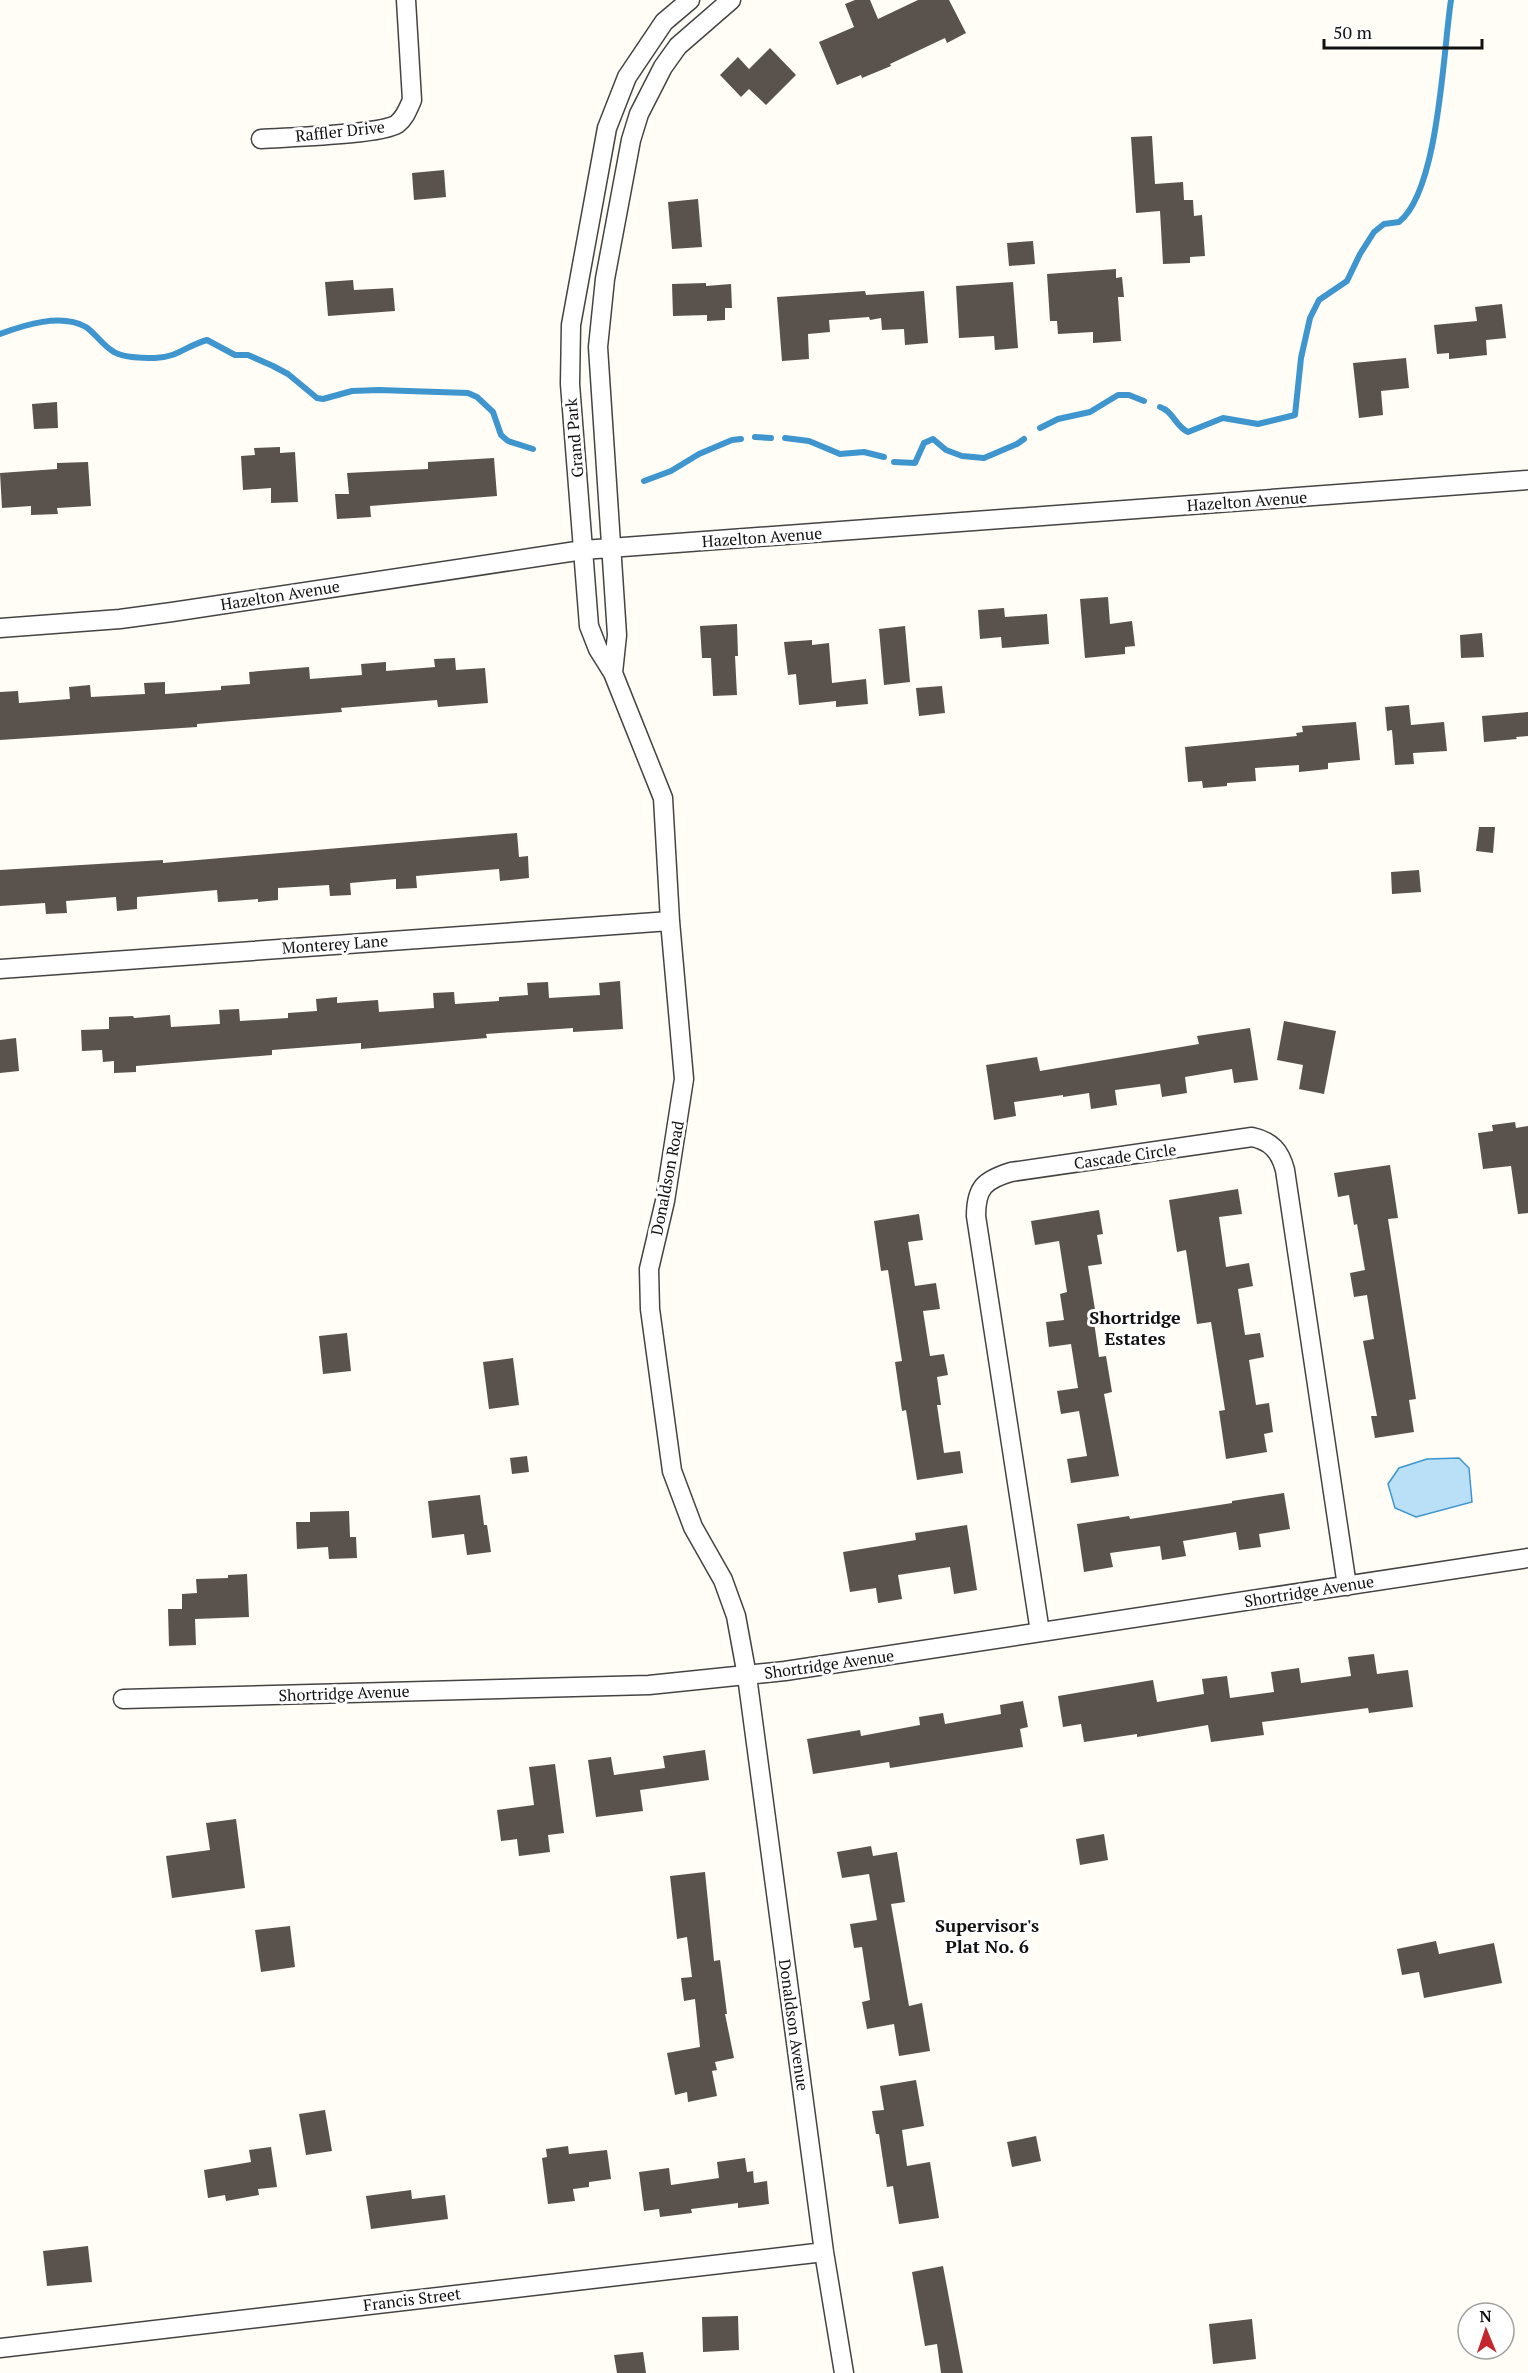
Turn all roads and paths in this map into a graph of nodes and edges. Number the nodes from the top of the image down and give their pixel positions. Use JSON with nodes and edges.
{"nodes":[{"id":1,"x":406,"y":0,"type":"edge"},
{"id":2,"x":690,"y":0,"type":"edge"},
{"id":3,"x":731,"y":0,"type":"edge"},
{"id":4,"x":608,"y":128,"type":"junction"},
{"id":5,"x":261,"y":139,"type":"dead end"},
{"id":6,"x":631,"y":140,"type":"junction"},
{"id":7,"x":571,"y":325,"type":"junction"},
{"id":8,"x":599,"y":326,"type":"junction"},
{"id":9,"x":1528,"y":480,"type":"edge"},
{"id":10,"x":612,"y":548,"type":"junction"},
{"id":11,"x":583,"y":550,"type":"junction"},
{"id":12,"x":0,"y":628,"type":"edge"},
{"id":13,"x":613,"y":673,"type":"junction"},
{"id":14,"x":670,"y":921,"type":"junction"},
{"id":15,"x":0,"y":969,"type":"edge"},
{"id":16,"x":1528,"y":1558,"type":"edge"},
{"id":17,"x":1347,"y":1586,"type":"junction"},
{"id":18,"x":1040,"y":1632,"type":"junction"},
{"id":19,"x":747,"y":1676,"type":"junction"},
{"id":20,"x":123,"y":1699,"type":"dead end"},
{"id":21,"x":824,"y":2252,"type":"junction"},
{"id":22,"x":0,"y":2348,"type":"edge"},
{"id":23,"x":844,"y":2373,"type":"edge"}],
"edges":[{"from":1,"to":5,"type":"street","name":"Raffler Drive"},
{"from":2,"to":4,"type":"street","name":"Grand Park"},
{"from":3,"to":6,"type":"street","name":"Grand Park"},
{"from":4,"to":6,"type":"street"},
{"from":4,"to":7,"type":"street","name":"Grand Park"},
{"from":6,"to":8,"type":"street","name":"Grand Park"},
{"from":7,"to":8,"type":"street"},
{"from":7,"to":11,"type":"street","name":"Grand Park"},
{"from":8,"to":10,"type":"street","name":"Grand Park"},
{"from":9,"to":10,"type":"street","name":"Hazelton Avenue"},
{"from":10,"to":11,"type":"street","name":"Hazelton Avenue"},
{"from":10,"to":13,"type":"street","name":"Donaldson Road"},
{"from":11,"to":12,"type":"street","name":"Hazelton Avenue"},
{"from":11,"to":13,"type":"street","name":"Donaldson Road"},
{"from":13,"to":14,"type":"street","name":"Donaldson Road"},
{"from":14,"to":15,"type":"street","name":"Monterey Lane"},
{"from":14,"to":19,"type":"street","name":"Donaldson Road"},
{"from":16,"to":17,"type":"street","name":"Shortridge Avenue"},
{"from":17,"to":18,"type":"street","name":"Shortridge Avenue"},
{"from":17,"to":18,"type":"street","name":"Cascade Circle"},
{"from":18,"to":19,"type":"street","name":"Shortridge Avenue"},
{"from":19,"to":20,"type":"street","name":"Shortridge Avenue"},
{"from":19,"to":21,"type":"street","name":"Donaldson Avenue"},
{"from":21,"to":22,"type":"street","name":"Francis Street"},
{"from":21,"to":23,"type":"street","name":"Donaldson Avenue"}]}
